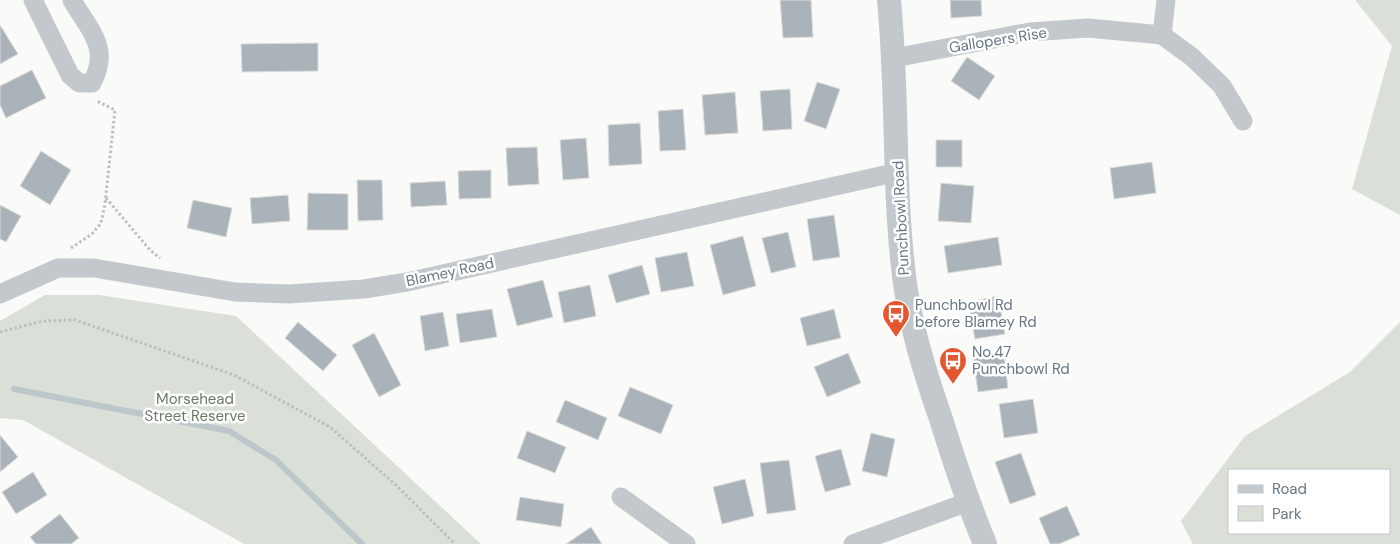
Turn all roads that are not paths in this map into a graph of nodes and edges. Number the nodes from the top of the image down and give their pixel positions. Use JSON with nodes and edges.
{"nodes":[{"id":1,"x":33,"y":0,"type":"edge"},
{"id":2,"x":72,"y":0,"type":"edge"},
{"id":3,"x":889,"y":0,"type":"edge"},
{"id":4,"x":1166,"y":0,"type":"edge"},
{"id":5,"x":1162,"y":35,"type":"junction"},
{"id":6,"x":894,"y":58,"type":"junction"},
{"id":7,"x":1243,"y":120,"type":"dead end"},
{"id":8,"x":898,"y":172,"type":"junction"},
{"id":9,"x":0,"y":294,"type":"edge"},
{"id":10,"x":621,"y":497,"type":"dead end"},
{"id":11,"x":968,"y":502,"type":"junction"},
{"id":12,"x":686,"y":544,"type":"edge"},
{"id":13,"x":853,"y":544,"type":"edge"},
{"id":14,"x":985,"y":544,"type":"edge"}],
"edges":[{"from":1,"to":2,"type":"street"},
{"from":3,"to":6,"type":"street","name":"Punchbowl Road"},
{"from":4,"to":5,"type":"street"},
{"from":5,"to":6,"type":"street","name":"Gallopers Rise"},
{"from":5,"to":7,"type":"street"},
{"from":6,"to":8,"type":"street","name":"Punchbowl Road"},
{"from":8,"to":9,"type":"street","name":"Blamey Road"},
{"from":8,"to":11,"type":"street","name":"Punchbowl Road"},
{"from":10,"to":12,"type":"street"},
{"from":11,"to":13,"type":"street"},
{"from":11,"to":14,"type":"street","name":"Punchbowl Road"}]}
